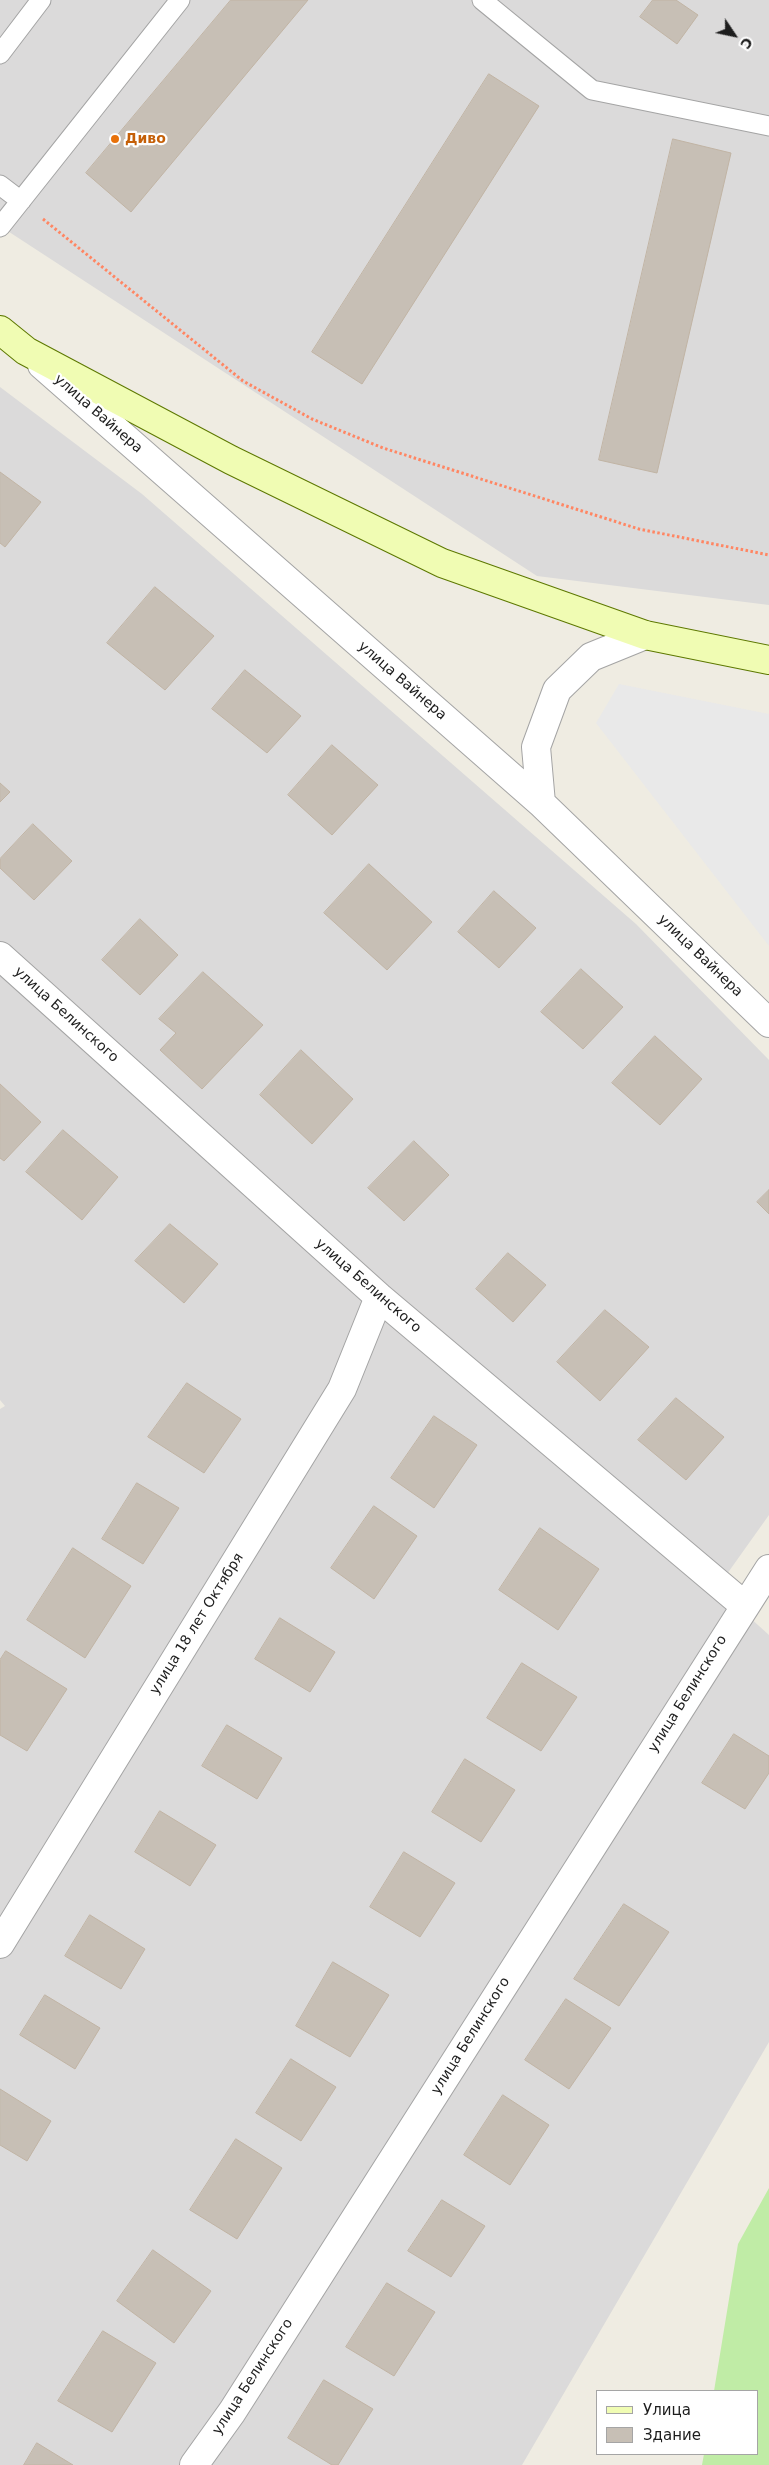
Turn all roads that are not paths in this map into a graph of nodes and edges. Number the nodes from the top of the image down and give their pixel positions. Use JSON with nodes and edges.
{"nodes":[{"id":1,"x":41,"y":0,"type":"edge"},
{"id":2,"x":180,"y":0,"type":"edge"},
{"id":3,"x":482,"y":0,"type":"edge"},
{"id":4,"x":0,"y":54,"type":"edge"},
{"id":5,"x":769,"y":126,"type":"edge"},
{"id":6,"x":0,"y":185,"type":"edge"},
{"id":7,"x":21,"y":202,"type":"junction"},
{"id":8,"x":0,"y":227,"type":"edge"},
{"id":9,"x":0,"y":330,"type":"edge"},
{"id":10,"x":26,"y":351,"type":"junction"},
{"id":11,"x":646,"y":635,"type":"junction"},
{"id":12,"x":769,"y":660,"type":"edge"},
{"id":13,"x":541,"y":803,"type":"junction"},
{"id":14,"x":0,"y":956,"type":"edge"},
{"id":15,"x":769,"y":1023,"type":"edge"},
{"id":16,"x":379,"y":1297,"type":"junction"},
{"id":17,"x":769,"y":1569,"type":"edge"},
{"id":18,"x":745,"y":1606,"type":"junction"},
{"id":19,"x":0,"y":1944,"type":"edge"},
{"id":20,"x":194,"y":2465,"type":"edge"}],
"edges":[{"from":1,"to":4,"type":"lane"},
{"from":2,"to":7,"type":"lane"},
{"from":3,"to":5,"type":"lane"},
{"from":6,"to":7,"type":"lane"},
{"from":7,"to":8,"type":"lane"},
{"from":9,"to":10,"type":"main road","name":"улица Вайнера"},
{"from":10,"to":11,"type":"main road","name":"улица Вайнера"},
{"from":10,"to":13,"type":"street","name":"улица Вайнера"},
{"from":11,"to":12,"type":"main road","name":"улица Вайнера"},
{"from":11,"to":13,"type":"street"},
{"from":13,"to":15,"type":"street","name":"улица Вайнера"},
{"from":14,"to":16,"type":"street","name":"улица Белинского"},
{"from":16,"to":18,"type":"street","name":"улица Белинского"},
{"from":16,"to":19,"type":"street","name":"улица 18 лет Октября"},
{"from":17,"to":18,"type":"street","name":"улица Белинского"},
{"from":18,"to":20,"type":"street","name":"улица Белинского"}]}
